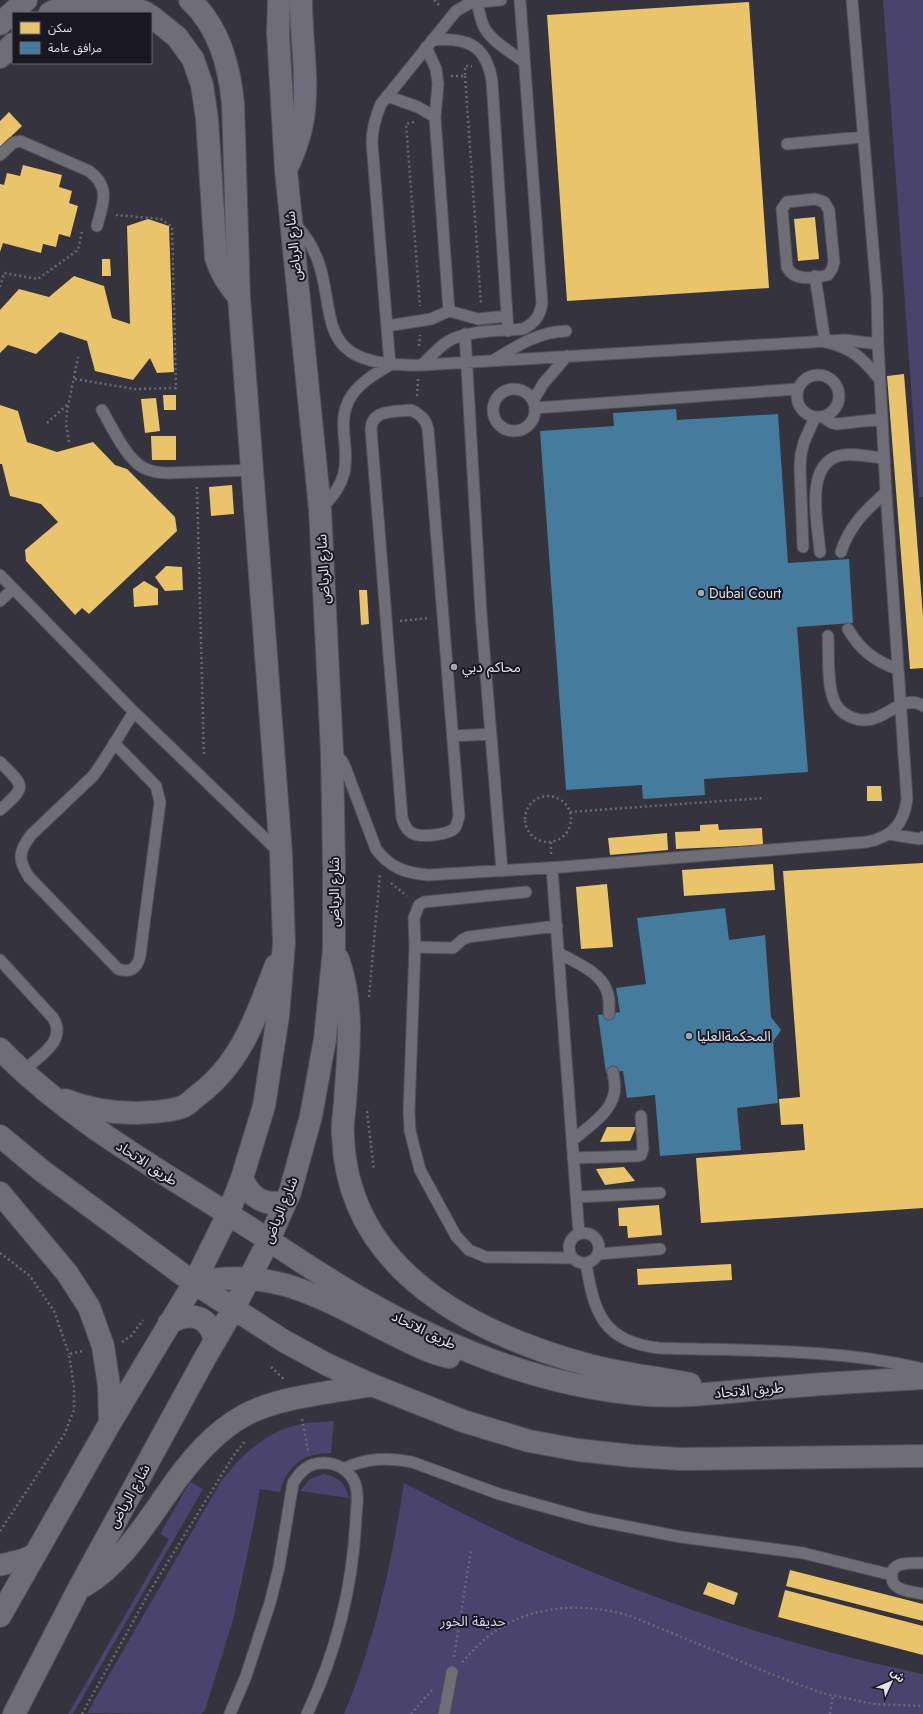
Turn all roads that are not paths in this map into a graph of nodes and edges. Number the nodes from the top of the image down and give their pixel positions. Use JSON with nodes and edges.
{"nodes":[{"id":1,"x":26,"y":0,"type":"edge"},
{"id":2,"x":190,"y":0,"type":"edge"},
{"id":3,"x":279,"y":0,"type":"edge"},
{"id":4,"x":301,"y":0,"type":"edge"},
{"id":5,"x":501,"y":0,"type":"edge"},
{"id":6,"x":520,"y":0,"type":"edge"},
{"id":7,"x":852,"y":0,"type":"edge"},
{"id":8,"x":477,"y":2,"type":"junction"},
{"id":9,"x":13,"y":12,"type":"edge"},
{"id":10,"x":52,"y":12,"type":"edge"},
{"id":11,"x":144,"y":12,"type":"edge"},
{"id":12,"x":12,"y":13,"type":"edge"},
{"id":13,"x":152,"y":17,"type":"edge"},
{"id":14,"x":0,"y":24,"type":"edge"},
{"id":15,"x":429,"y":44,"type":"junction"},
{"id":16,"x":12,"y":45,"type":"edge"},
{"id":17,"x":0,"y":57,"type":"edge"},
{"id":18,"x":524,"y":62,"type":"junction"},
{"id":19,"x":387,"y":96,"type":"junction"},
{"id":20,"x":435,"y":117,"type":"junction"},
{"id":21,"x":864,"y":137,"type":"junction"},
{"id":22,"x":787,"y":144,"type":"dead end"},
{"id":23,"x":0,"y":155,"type":"edge"},
{"id":24,"x":286,"y":170,"type":"junction"},
{"id":25,"x":290,"y":219,"type":"junction"},
{"id":26,"x":97,"y":226,"type":"dead end"},
{"id":27,"x":815,"y":276,"type":"junction"},
{"id":28,"x":239,"y":297,"type":"junction"},
{"id":29,"x":449,"y":311,"type":"junction"},
{"id":30,"x":507,"y":316,"type":"junction"},
{"id":31,"x":387,"y":326,"type":"junction"},
{"id":32,"x":508,"y":330,"type":"junction"},
{"id":33,"x":566,"y":331,"type":"dead end"},
{"id":34,"x":465,"y":334,"type":"junction"},
{"id":35,"x":825,"y":342,"type":"junction"},
{"id":36,"x":878,"y":344,"type":"junction"},
{"id":37,"x":567,"y":356,"type":"junction"},
{"id":38,"x":491,"y":361,"type":"junction"},
{"id":39,"x":467,"y":362,"type":"junction"},
{"id":40,"x":390,"y":365,"type":"junction"},
{"id":41,"x":422,"y":365,"type":"junction"},
{"id":42,"x":880,"y":381,"type":"junction"},
{"id":43,"x":798,"y":389,"type":"junction"},
{"id":44,"x":102,"y":410,"type":"dead end"},
{"id":45,"x":819,"y":417,"type":"junction"},
{"id":46,"x":882,"y":419,"type":"junction"},
{"id":47,"x":884,"y":458,"type":"junction"},
{"id":48,"x":252,"y":470,"type":"junction"},
{"id":49,"x":886,"y":492,"type":"junction"},
{"id":50,"x":320,"y":508,"type":"junction"},
{"id":51,"x":803,"y":547,"type":"dead end"},
{"id":52,"x":820,"y":552,"type":"dead end"},
{"id":53,"x":841,"y":552,"type":"dead end"},
{"id":54,"x":0,"y":575,"type":"edge"},
{"id":55,"x":13,"y":588,"type":"junction"},
{"id":56,"x":0,"y":601,"type":"edge"},
{"id":57,"x":848,"y":629,"type":"dead end"},
{"id":58,"x":828,"y":636,"type":"dead end"},
{"id":59,"x":898,"y":669,"type":"junction"},
{"id":60,"x":900,"y":704,"type":"junction"},
{"id":61,"x":923,"y":706,"type":"edge"},
{"id":62,"x":134,"y":712,"type":"junction"},
{"id":63,"x":491,"y":734,"type":"junction"},
{"id":64,"x":452,"y":736,"type":"junction"},
{"id":65,"x":114,"y":743,"type":"junction"},
{"id":66,"x":332,"y":752,"type":"junction"},
{"id":67,"x":0,"y":762,"type":"edge"},
{"id":68,"x":0,"y":810,"type":"edge"},
{"id":69,"x":888,"y":834,"type":"junction"},
{"id":70,"x":922,"y":839,"type":"edge"},
{"id":71,"x":281,"y":854,"type":"junction"},
{"id":72,"x":552,"y":868,"type":"junction"},
{"id":73,"x":502,"y":871,"type":"junction"},
{"id":74,"x":526,"y":892,"type":"dead end"},
{"id":75,"x":557,"y":926,"type":"junction"},
{"id":76,"x":284,"y":943,"type":"junction"},
{"id":77,"x":415,"y":947,"type":"junction"},
{"id":78,"x":334,"y":949,"type":"junction"},
{"id":79,"x":559,"y":953,"type":"junction"},
{"id":80,"x":0,"y":960,"type":"edge"},
{"id":81,"x":609,"y":1014,"type":"dead end"},
{"id":82,"x":0,"y":1049,"type":"edge"},
{"id":83,"x":22,"y":1072,"type":"junction"},
{"id":84,"x":613,"y":1072,"type":"dead end"},
{"id":85,"x":40,"y":1087,"type":"junction"},
{"id":86,"x":641,"y":1116,"type":"dead end"},
{"id":87,"x":0,"y":1136,"type":"edge"},
{"id":88,"x":572,"y":1141,"type":"junction"},
{"id":89,"x":573,"y":1158,"type":"junction"},
{"id":90,"x":242,"y":1178,"type":"junction"},
{"id":91,"x":660,"y":1193,"type":"dead end"},
{"id":92,"x":577,"y":1197,"type":"junction"},
{"id":93,"x":286,"y":1201,"type":"junction"},
{"id":94,"x":4,"y":1202,"type":"edge"},
{"id":95,"x":228,"y":1214,"type":"junction"},
{"id":96,"x":579,"y":1234,"type":"junction"},
{"id":97,"x":269,"y":1240,"type":"junction"},
{"id":98,"x":660,"y":1249,"type":"dead end"},
{"id":99,"x":599,"y":1254,"type":"junction"},
{"id":100,"x":573,"y":1258,"type":"junction"},
{"id":101,"x":586,"y":1263,"type":"junction"},
{"id":102,"x":250,"y":1278,"type":"junction"},
{"id":103,"x":194,"y":1284,"type":"junction"},
{"id":104,"x":234,"y":1308,"type":"junction"},
{"id":105,"x":169,"y":1323,"type":"junction"},
{"id":106,"x":215,"y":1341,"type":"junction"},
{"id":107,"x":500,"y":1364,"type":"junction"},
{"id":108,"x":923,"y":1368,"type":"edge"},
{"id":109,"x":923,"y":1378,"type":"edge"},
{"id":110,"x":372,"y":1385,"type":"junction"},
{"id":111,"x":735,"y":1392,"type":"junction"},
{"id":112,"x":110,"y":1423,"type":"junction"},
{"id":113,"x":923,"y":1456,"type":"edge"},
{"id":114,"x":343,"y":1469,"type":"junction"},
{"id":115,"x":36,"y":1554,"type":"junction"},
{"id":116,"x":923,"y":1562,"type":"edge"},
{"id":117,"x":0,"y":1565,"type":"edge"},
{"id":118,"x":892,"y":1575,"type":"junction"},
{"id":119,"x":78,"y":1590,"type":"junction"},
{"id":120,"x":923,"y":1594,"type":"edge"},
{"id":121,"x":0,"y":1616,"type":"edge"},
{"id":122,"x":452,"y":1672,"type":"road end"},
{"id":123,"x":14,"y":1714,"type":"edge"},
{"id":124,"x":230,"y":1714,"type":"edge"},
{"id":125,"x":307,"y":1714,"type":"edge"},
{"id":126,"x":444,"y":1714,"type":"edge"}],
"edges":[{"from":1,"to":9,"type":"main road"},
{"from":2,"to":28,"type":"main road"},
{"from":3,"to":24,"type":"main road","name":"شارع الرياض"},
{"from":4,"to":24,"type":"main road"},
{"from":5,"to":8,"type":"lane"},
{"from":6,"to":18,"type":"lane"},
{"from":7,"to":21,"type":"lane"},
{"from":8,"to":15,"type":"lane"},
{"from":8,"to":18,"type":"lane"},
{"from":10,"to":11,"type":"main road"},
{"from":12,"to":14,"type":"main road"},
{"from":13,"to":28,"type":"main road"},
{"from":15,"to":19,"type":"lane"},
{"from":15,"to":20,"type":"lane"},
{"from":15,"to":30,"type":"lane"},
{"from":16,"to":17,"type":"main road"},
{"from":18,"to":32,"type":"lane"},
{"from":19,"to":20,"type":"lane"},
{"from":19,"to":31,"type":"lane"},
{"from":20,"to":29,"type":"lane"},
{"from":21,"to":22,"type":"lane"},
{"from":21,"to":36,"type":"lane"},
{"from":23,"to":26,"type":"lane"},
{"from":24,"to":25,"type":"main road","name":"شارع الرياض"},
{"from":25,"to":40,"type":"lane"},
{"from":25,"to":50,"type":"main road","name":"شارع الرياض"},
{"from":27,"to":27,"type":"lane"},
{"from":27,"to":35,"type":"lane"},
{"from":28,"to":48,"type":"main road"},
{"from":29,"to":30,"type":"lane"},
{"from":29,"to":31,"type":"lane"},
{"from":30,"to":32,"type":"lane"},
{"from":31,"to":40,"type":"lane"},
{"from":32,"to":34,"type":"lane"},
{"from":33,"to":38,"type":"lane"},
{"from":34,"to":39,"type":"lane"},
{"from":34,"to":41,"type":"lane"},
{"from":35,"to":36,"type":"lane"},
{"from":35,"to":37,"type":"lane"},
{"from":35,"to":42,"type":"lane"},
{"from":36,"to":42,"type":"lane"},
{"from":37,"to":38,"type":"lane"},
{"from":37,"to":43,"type":"lane"},
{"from":38,"to":39,"type":"lane"},
{"from":39,"to":41,"type":"lane"},
{"from":39,"to":63,"type":"lane"},
{"from":40,"to":41,"type":"lane"},
{"from":40,"to":50,"type":"lane"},
{"from":42,"to":46,"type":"lane"},
{"from":43,"to":45,"type":"lane"},
{"from":43,"to":45,"type":"lane"},
{"from":44,"to":48,"type":"lane"},
{"from":45,"to":46,"type":"lane"},
{"from":45,"to":51,"type":"lane"},
{"from":46,"to":47,"type":"lane"},
{"from":47,"to":49,"type":"lane"},
{"from":47,"to":52,"type":"lane"},
{"from":48,"to":71,"type":"main road"},
{"from":49,"to":53,"type":"lane"},
{"from":49,"to":59,"type":"lane"},
{"from":50,"to":66,"type":"main road","name":"شارع الرياض"},
{"from":54,"to":55,"type":"lane"},
{"from":55,"to":56,"type":"lane"},
{"from":55,"to":62,"type":"lane"},
{"from":57,"to":59,"type":"lane"},
{"from":58,"to":60,"type":"lane"},
{"from":59,"to":60,"type":"lane"},
{"from":60,"to":61,"type":"lane"},
{"from":60,"to":69,"type":"lane"},
{"from":62,"to":65,"type":"lane"},
{"from":62,"to":71,"type":"lane"},
{"from":63,"to":64,"type":"lane"},
{"from":63,"to":73,"type":"lane"},
{"from":64,"to":64,"type":"lane"},
{"from":65,"to":65,"type":"lane"},
{"from":66,"to":73,"type":"lane"},
{"from":66,"to":78,"type":"main road","name":"شارع الرياض"},
{"from":67,"to":68,"type":"lane"},
{"from":69,"to":70,"type":"lane"},
{"from":69,"to":72,"type":"lane"},
{"from":71,"to":76,"type":"main road"},
{"from":72,"to":73,"type":"lane"},
{"from":72,"to":75,"type":"lane"},
{"from":74,"to":77,"type":"lane"},
{"from":75,"to":77,"type":"lane"},
{"from":75,"to":79,"type":"lane"},
{"from":76,"to":85,"type":"main road"},
{"from":76,"to":90,"type":"main road"},
{"from":77,"to":100,"type":"lane"},
{"from":78,"to":93,"type":"main road","name":"شارع الرياض"},
{"from":78,"to":111,"type":"main road"},
{"from":79,"to":81,"type":"lane"},
{"from":79,"to":88,"type":"lane"},
{"from":80,"to":83,"type":"lane"},
{"from":82,"to":83,"type":"main road","name":"طريق الاتحاد"},
{"from":83,"to":85,"type":"main road","name":"طريق الاتحاد"},
{"from":84,"to":88,"type":"lane"},
{"from":85,"to":95,"type":"main road","name":"طريق الاتحاد"},
{"from":86,"to":89,"type":"lane"},
{"from":87,"to":103,"type":"main road"},
{"from":88,"to":89,"type":"lane"},
{"from":89,"to":92,"type":"lane"},
{"from":90,"to":93,"type":"main road"},
{"from":90,"to":95,"type":"main road"},
{"from":91,"to":92,"type":"lane"},
{"from":92,"to":96,"type":"lane"},
{"from":93,"to":97,"type":"main road","name":"شارع الرياض"},
{"from":94,"to":112,"type":"main road"},
{"from":95,"to":97,"type":"main road","name":"طريق الاتحاد"},
{"from":95,"to":103,"type":"main road"},
{"from":96,"to":99,"type":"lane"},
{"from":96,"to":100,"type":"lane"},
{"from":97,"to":102,"type":"main road","name":"شارع الرياض"},
{"from":97,"to":107,"type":"main road","name":"طريق الاتحاد"},
{"from":98,"to":99,"type":"lane"},
{"from":99,"to":101,"type":"lane"},
{"from":100,"to":101,"type":"lane"},
{"from":101,"to":108,"type":"lane"},
{"from":102,"to":103,"type":"main road"},
{"from":102,"to":104,"type":"main road","name":"شارع الرياض"},
{"from":102,"to":107,"type":"main road"},
{"from":103,"to":104,"type":"main road"},
{"from":103,"to":105,"type":"main road"},
{"from":104,"to":106,"type":"main road","name":"شارع الرياض"},
{"from":104,"to":110,"type":"main road"},
{"from":105,"to":106,"type":"main road"},
{"from":105,"to":112,"type":"main road"},
{"from":106,"to":119,"type":"main road","name":"شارع الرياض"},
{"from":107,"to":111,"type":"main road","name":"طريق الاتحاد"},
{"from":109,"to":111,"type":"main road","name":"طريق الاتحاد"},
{"from":110,"to":113,"type":"main road"},
{"from":110,"to":119,"type":"main road"},
{"from":112,"to":115,"type":"main road"},
{"from":114,"to":118,"type":"lane"},
{"from":114,"to":124,"type":"lane"},
{"from":114,"to":125,"type":"lane"},
{"from":115,"to":117,"type":"street"},
{"from":115,"to":121,"type":"main road"},
{"from":116,"to":118,"type":"lane"},
{"from":118,"to":120,"type":"lane"},
{"from":119,"to":123,"type":"main road","name":"شارع الرياض"},
{"from":122,"to":126,"type":"lane"}]}
